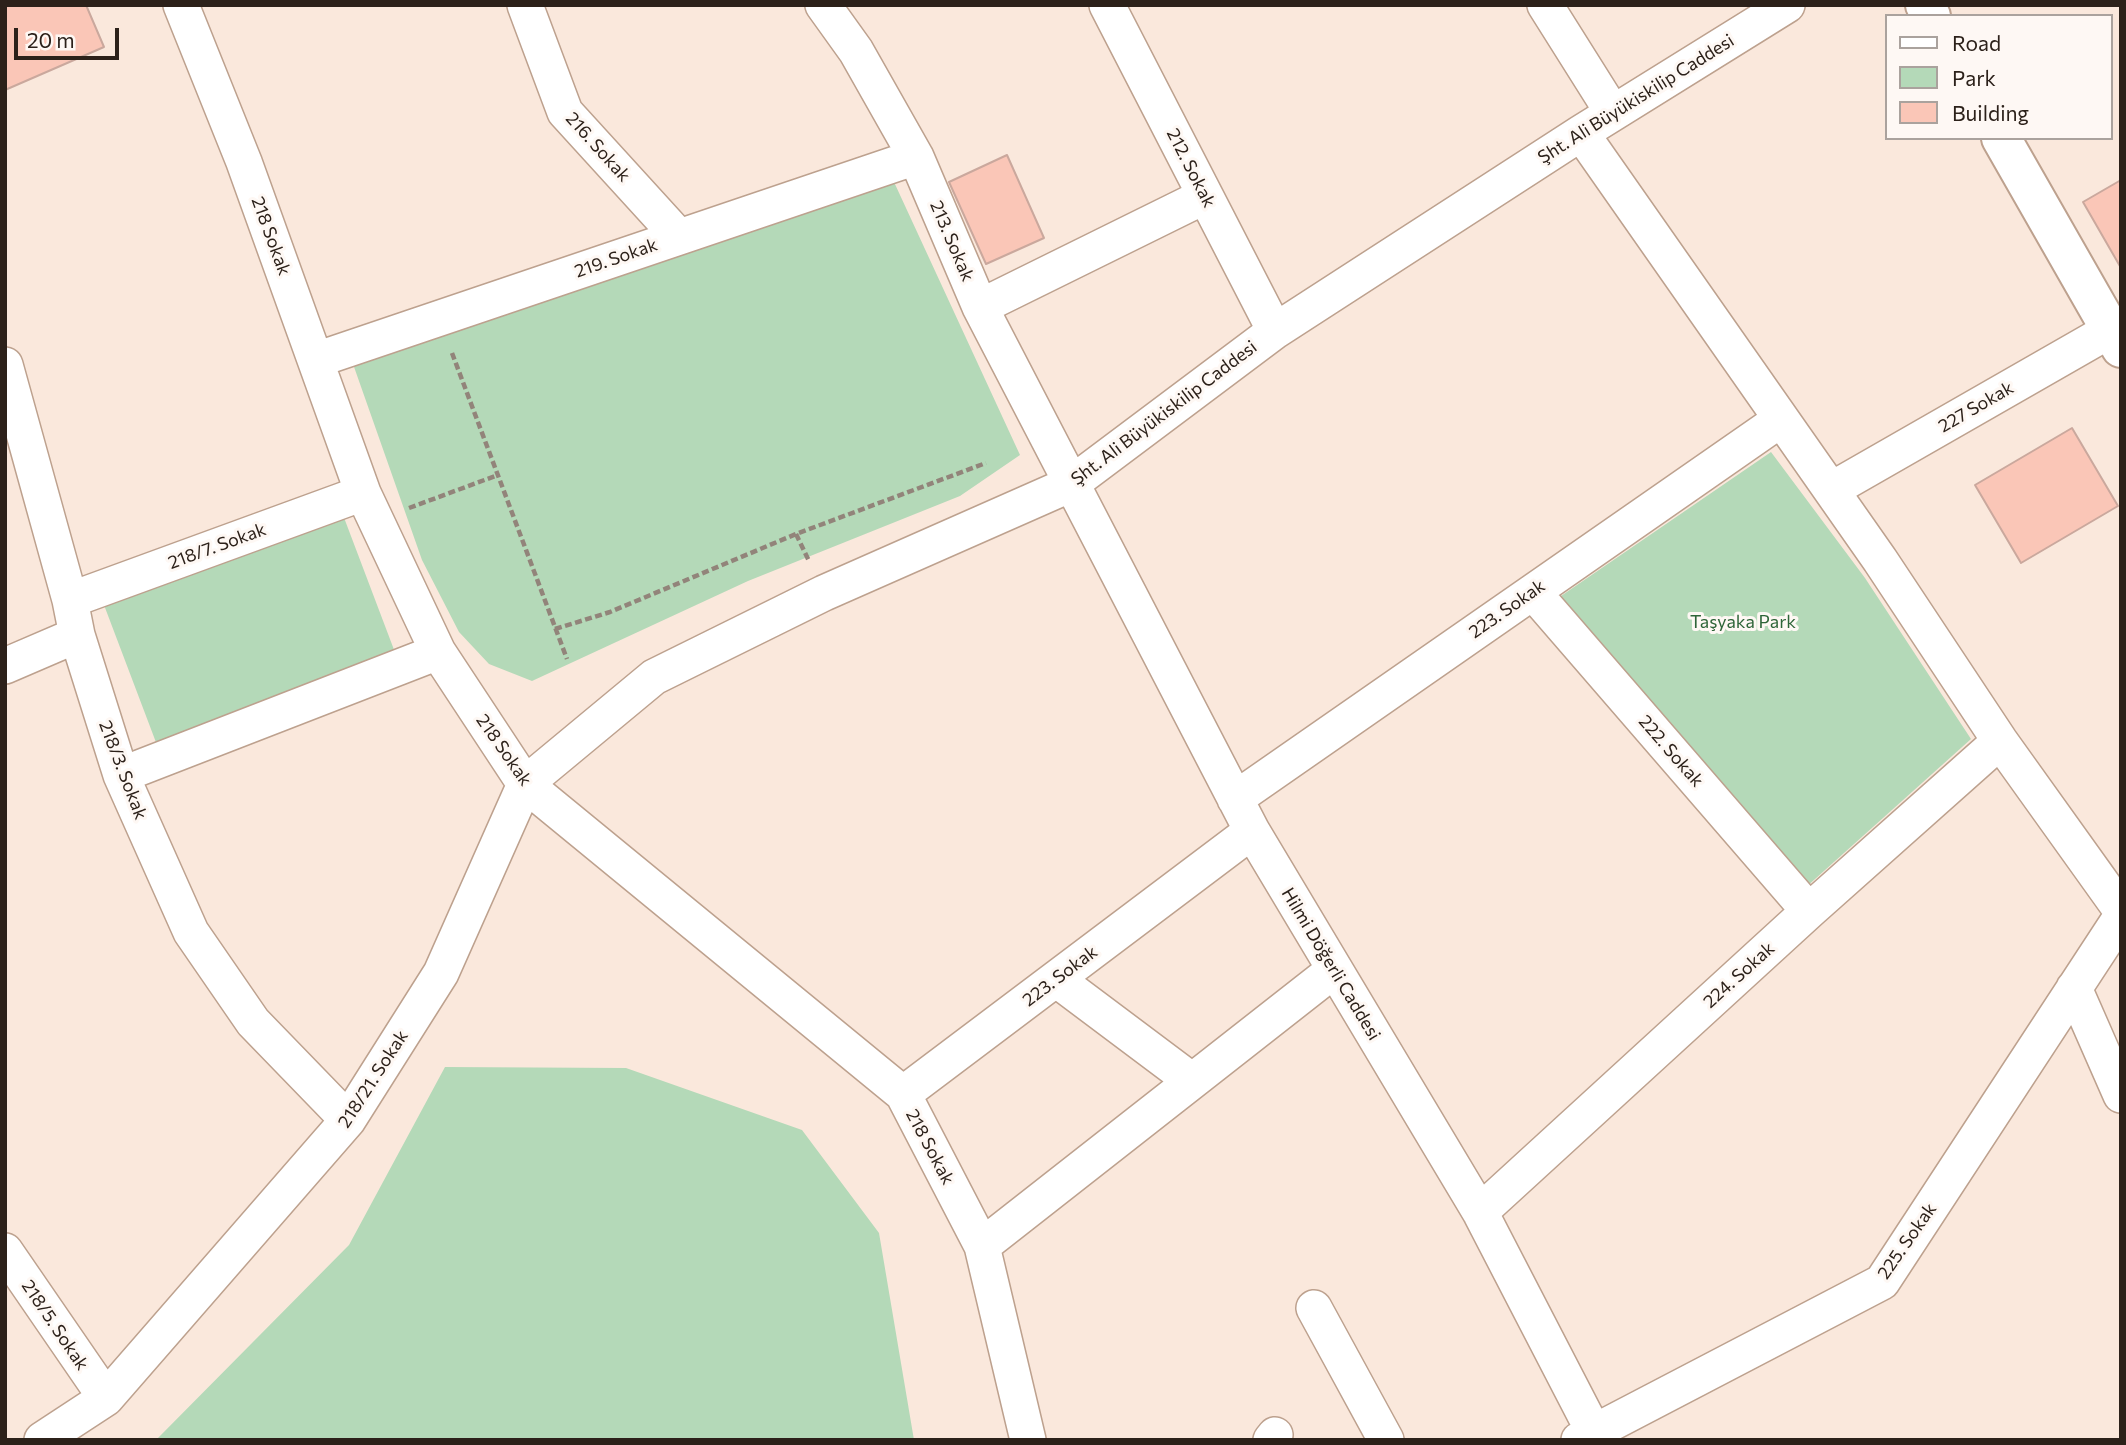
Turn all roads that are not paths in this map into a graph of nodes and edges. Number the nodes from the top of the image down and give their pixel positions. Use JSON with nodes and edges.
{"nodes":[{"id":1,"x":181,"y":5,"type":"edge"},
{"id":2,"x":823,"y":5,"type":"edge"},
{"id":3,"x":1107,"y":5,"type":"edge"},
{"id":4,"x":1545,"y":5,"type":"edge"},
{"id":5,"x":1787,"y":5,"type":"edge"},
{"id":6,"x":530,"y":8,"type":"edge"},
{"id":7,"x":1613,"y":113,"type":"junction"},
{"id":8,"x":1581,"y":133,"type":"junction"},
{"id":9,"x":2002,"y":140,"type":"edge"},
{"id":10,"x":916,"y":157,"type":"junction"},
{"id":11,"x":1205,"y":196,"type":"junction"},
{"id":12,"x":679,"y":237,"type":"junction"},
{"id":13,"x":980,"y":307,"type":"junction"},
{"id":14,"x":1275,"y":331,"type":"junction"},
{"id":15,"x":2118,"y":334,"type":"edge"},
{"id":16,"x":316,"y":359,"type":"junction"},
{"id":17,"x":5,"y":365,"type":"edge"},
{"id":18,"x":1780,"y":420,"type":"junction"},
{"id":19,"x":1071,"y":484,"type":"junction"},
{"id":20,"x":1831,"y":490,"type":"junction"},
{"id":21,"x":369,"y":507,"type":"junction"},
{"id":22,"x":1533,"y":592,"type":"junction"},
{"id":23,"x":70,"y":600,"type":"junction"},
{"id":24,"x":77,"y":635,"type":"junction"},
{"id":25,"x":438,"y":652,"type":"junction"},
{"id":26,"x":5,"y":666,"type":"edge"},
{"id":27,"x":2000,"y":741,"type":"junction"},
{"id":28,"x":121,"y":775,"type":"junction"},
{"id":29,"x":525,"y":784,"type":"junction"},
{"id":30,"x":1235,"y":799,"type":"junction"},
{"id":31,"x":1252,"y":831,"type":"junction"},
{"id":32,"x":2121,"y":910,"type":"edge"},
{"id":33,"x":1809,"y":911,"type":"junction"},
{"id":34,"x":2121,"y":917,"type":"edge"},
{"id":35,"x":1334,"y":970,"type":"junction"},
{"id":36,"x":1056,"y":979,"type":"junction"},
{"id":37,"x":2074,"y":988,"type":"junction"},
{"id":38,"x":1192,"y":1081,"type":"junction"},
{"id":39,"x":902,"y":1094,"type":"junction"},
{"id":40,"x":2121,"y":1095,"type":"edge"},
{"id":41,"x":348,"y":1120,"type":"junction"},
{"id":42,"x":1480,"y":1212,"type":"junction"},
{"id":43,"x":982,"y":1246,"type":"junction"},
{"id":44,"x":5,"y":1251,"type":"edge"},
{"id":45,"x":1314,"y":1308,"type":"dead end"},
{"id":46,"x":106,"y":1398,"type":"junction"},
{"id":47,"x":1590,"y":1437,"type":"edge"},
{"id":48,"x":42,"y":1440,"type":"edge"},
{"id":49,"x":1028,"y":1440,"type":"edge"},
{"id":50,"x":1386,"y":1440,"type":"edge"}],
"edges":[{"from":1,"to":16,"type":"street","name":"218 Sokak"},
{"from":2,"to":10,"type":"street","name":"213. Sokak"},
{"from":3,"to":11,"type":"street","name":"212. Sokak"},
{"from":4,"to":7,"type":"street"},
{"from":5,"to":7,"type":"street","name":"Şht. Ali Büyükiskilip Caddesi"},
{"from":6,"to":12,"type":"street","name":"216. Sokak"},
{"from":7,"to":8,"type":"street","name":"Şht. Ali Büyükiskilip Caddesi"},
{"from":8,"to":14,"type":"street","name":"Şht. Ali Büyükiskilip Caddesi"},
{"from":8,"to":18,"type":"street"},
{"from":9,"to":15,"type":"main road"},
{"from":10,"to":12,"type":"street","name":"219. Sokak"},
{"from":10,"to":13,"type":"street","name":"213. Sokak"},
{"from":11,"to":13,"type":"street"},
{"from":11,"to":14,"type":"street","name":"212. Sokak"},
{"from":12,"to":16,"type":"street","name":"219. Sokak"},
{"from":13,"to":19,"type":"street","name":"213. Sokak"},
{"from":14,"to":19,"type":"street","name":"Şht. Ali Büyükiskilip Caddesi"},
{"from":15,"to":20,"type":"street","name":"227 Sokak"},
{"from":16,"to":21,"type":"street","name":"218 Sokak"},
{"from":17,"to":23,"type":"street","name":"218/3. Sokak"},
{"from":18,"to":20,"type":"street"},
{"from":18,"to":22,"type":"street","name":"223. Sokak"},
{"from":19,"to":29,"type":"street","name":"Şht. Ali Büyükiskilip Caddesi"},
{"from":19,"to":30,"type":"street","name":"Hilmi Döğerli Caddesi"},
{"from":20,"to":27,"type":"street"},
{"from":21,"to":23,"type":"street","name":"218/7. Sokak"},
{"from":21,"to":25,"type":"street","name":"218 Sokak"},
{"from":22,"to":30,"type":"street","name":"223. Sokak"},
{"from":22,"to":33,"type":"street","name":"222. Sokak"},
{"from":23,"to":24,"type":"street","name":"218/3. Sokak"},
{"from":24,"to":26,"type":"street"},
{"from":24,"to":28,"type":"street","name":"218/3. Sokak"},
{"from":25,"to":28,"type":"street"},
{"from":25,"to":29,"type":"street","name":"218 Sokak"},
{"from":27,"to":32,"type":"street"},
{"from":27,"to":33,"type":"street","name":"224. Sokak"},
{"from":28,"to":41,"type":"street","name":"218/3. Sokak"},
{"from":29,"to":39,"type":"street","name":"218 Sokak"},
{"from":29,"to":41,"type":"street","name":"218/21. Sokak"},
{"from":30,"to":31,"type":"street","name":"Hilmi Döğerli Caddesi"},
{"from":31,"to":35,"type":"street","name":"Hilmi Döğerli Caddesi"},
{"from":31,"to":36,"type":"street","name":"223. Sokak"},
{"from":33,"to":42,"type":"street","name":"224. Sokak"},
{"from":34,"to":37,"type":"street","name":"225. Sokak"},
{"from":35,"to":38,"type":"street"},
{"from":35,"to":42,"type":"street","name":"Hilmi Döğerli Caddesi"},
{"from":36,"to":38,"type":"street"},
{"from":36,"to":39,"type":"street","name":"223. Sokak"},
{"from":37,"to":40,"type":"street"},
{"from":37,"to":47,"type":"street","name":"225. Sokak"},
{"from":38,"to":43,"type":"street"},
{"from":39,"to":43,"type":"street","name":"218 Sokak"},
{"from":41,"to":46,"type":"street","name":"218/21. Sokak"},
{"from":42,"to":47,"type":"street","name":"Hilmi Döğerli Caddesi"},
{"from":43,"to":49,"type":"street","name":"218 Sokak"},
{"from":44,"to":46,"type":"street","name":"218/5. Sokak"},
{"from":45,"to":50,"type":"street"},
{"from":46,"to":48,"type":"street","name":"218/21. Sokak"}]}
